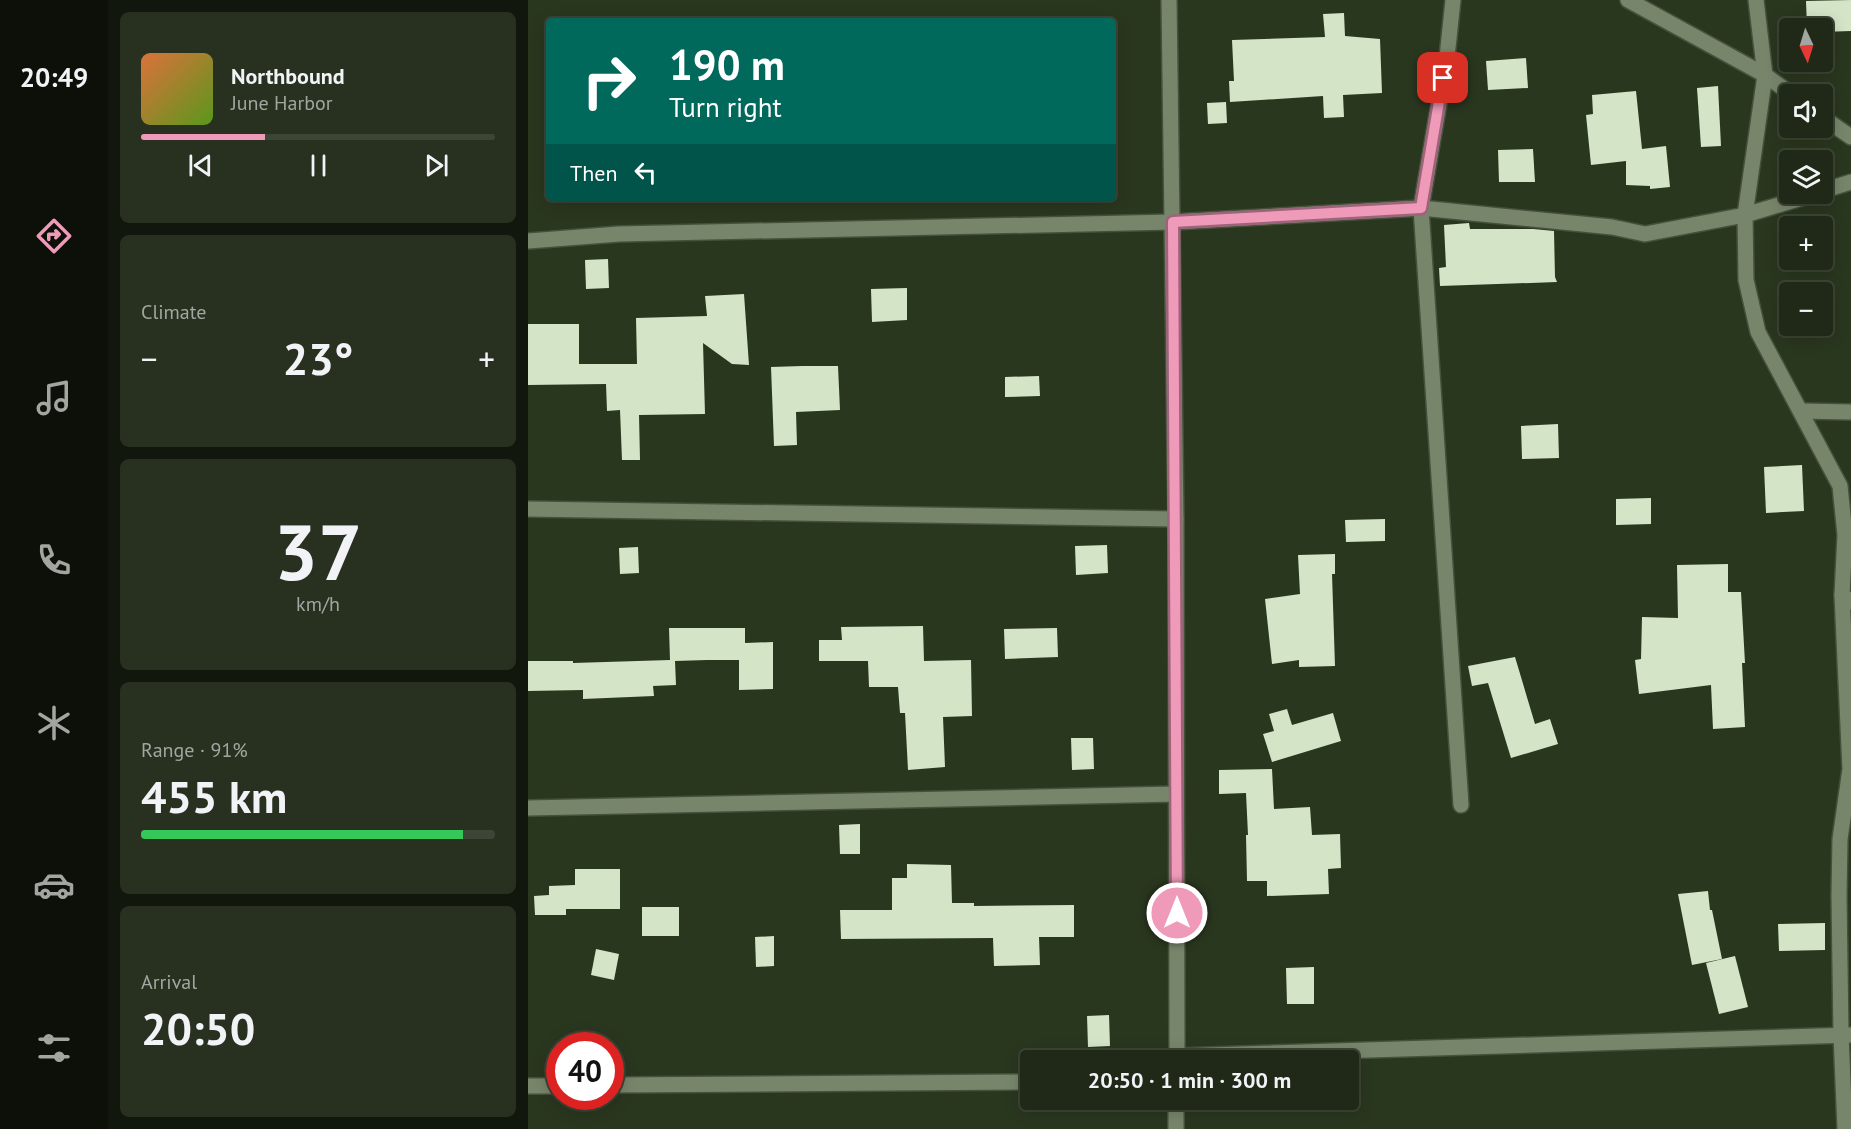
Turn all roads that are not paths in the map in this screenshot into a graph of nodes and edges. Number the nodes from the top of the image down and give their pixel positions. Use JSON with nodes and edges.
{"nodes":[{"id":1,"x":1169,"y":0,"type":"edge"},
{"id":2,"x":1453,"y":0,"type":"edge"},
{"id":3,"x":1628,"y":0,"type":"edge"},
{"id":4,"x":1756,"y":0,"type":"edge"},
{"id":5,"x":1765,"y":75,"type":"junction"},
{"id":6,"x":1779,"y":85,"type":"edge"},
{"id":7,"x":1833,"y":125,"type":"edge"},
{"id":8,"x":1851,"y":137,"type":"edge"},
{"id":9,"x":1851,"y":182,"type":"edge"},
{"id":10,"x":1833,"y":188,"type":"edge"},
{"id":11,"x":1782,"y":204,"type":"edge"},
{"id":12,"x":1421,"y":208,"type":"junction"},
{"id":13,"x":1745,"y":215,"type":"junction"},
{"id":14,"x":1173,"y":222,"type":"junction"},
{"id":15,"x":528,"y":241,"type":"edge"},
{"id":16,"x":1801,"y":411,"type":"junction"},
{"id":17,"x":1851,"y":412,"type":"edge"},
{"id":18,"x":528,"y":509,"type":"edge"},
{"id":19,"x":1176,"y":519,"type":"junction"},
{"id":20,"x":1846,"y":598,"type":"edge"},
{"id":21,"x":1850,"y":769,"type":"edge"},
{"id":22,"x":1176,"y":794,"type":"junction"},
{"id":23,"x":1461,"y":805,"type":"dead end"},
{"id":24,"x":528,"y":808,"type":"edge"},
{"id":25,"x":1846,"y":1035,"type":"edge"},
{"id":26,"x":1177,"y":1050,"type":"edge"},
{"id":27,"x":1359,"y":1052,"type":"edge"},
{"id":28,"x":1020,"y":1082,"type":"edge"},
{"id":29,"x":624,"y":1085,"type":"edge"},
{"id":30,"x":528,"y":1086,"type":"edge"},
{"id":31,"x":546,"y":1086,"type":"edge"},
{"id":32,"x":1176,"y":1110,"type":"edge"},
{"id":33,"x":1176,"y":1129,"type":"edge"},
{"id":34,"x":1845,"y":1129,"type":"edge"}],
"edges":[{"from":1,"to":14,"type":"street"},
{"from":2,"to":12,"type":"street"},
{"from":3,"to":5,"type":"street"},
{"from":4,"to":5,"type":"street"},
{"from":5,"to":6,"type":"street"},
{"from":5,"to":13,"type":"street"},
{"from":7,"to":8,"type":"street"},
{"from":9,"to":10,"type":"street"},
{"from":11,"to":13,"type":"street"},
{"from":12,"to":13,"type":"street"},
{"from":12,"to":14,"type":"street"},
{"from":12,"to":23,"type":"street"},
{"from":13,"to":16,"type":"street"},
{"from":14,"to":15,"type":"street"},
{"from":14,"to":19,"type":"street"},
{"from":16,"to":17,"type":"street"},
{"from":16,"to":20,"type":"street"},
{"from":18,"to":19,"type":"street"},
{"from":19,"to":22,"type":"street"},
{"from":20,"to":21,"type":"street"},
{"from":21,"to":25,"type":"street"},
{"from":22,"to":24,"type":"street"},
{"from":22,"to":26,"type":"street"},
{"from":25,"to":27,"type":"street"},
{"from":25,"to":34,"type":"street"},
{"from":28,"to":29,"type":"street"},
{"from":30,"to":31,"type":"street"},
{"from":32,"to":33,"type":"street"}]}
